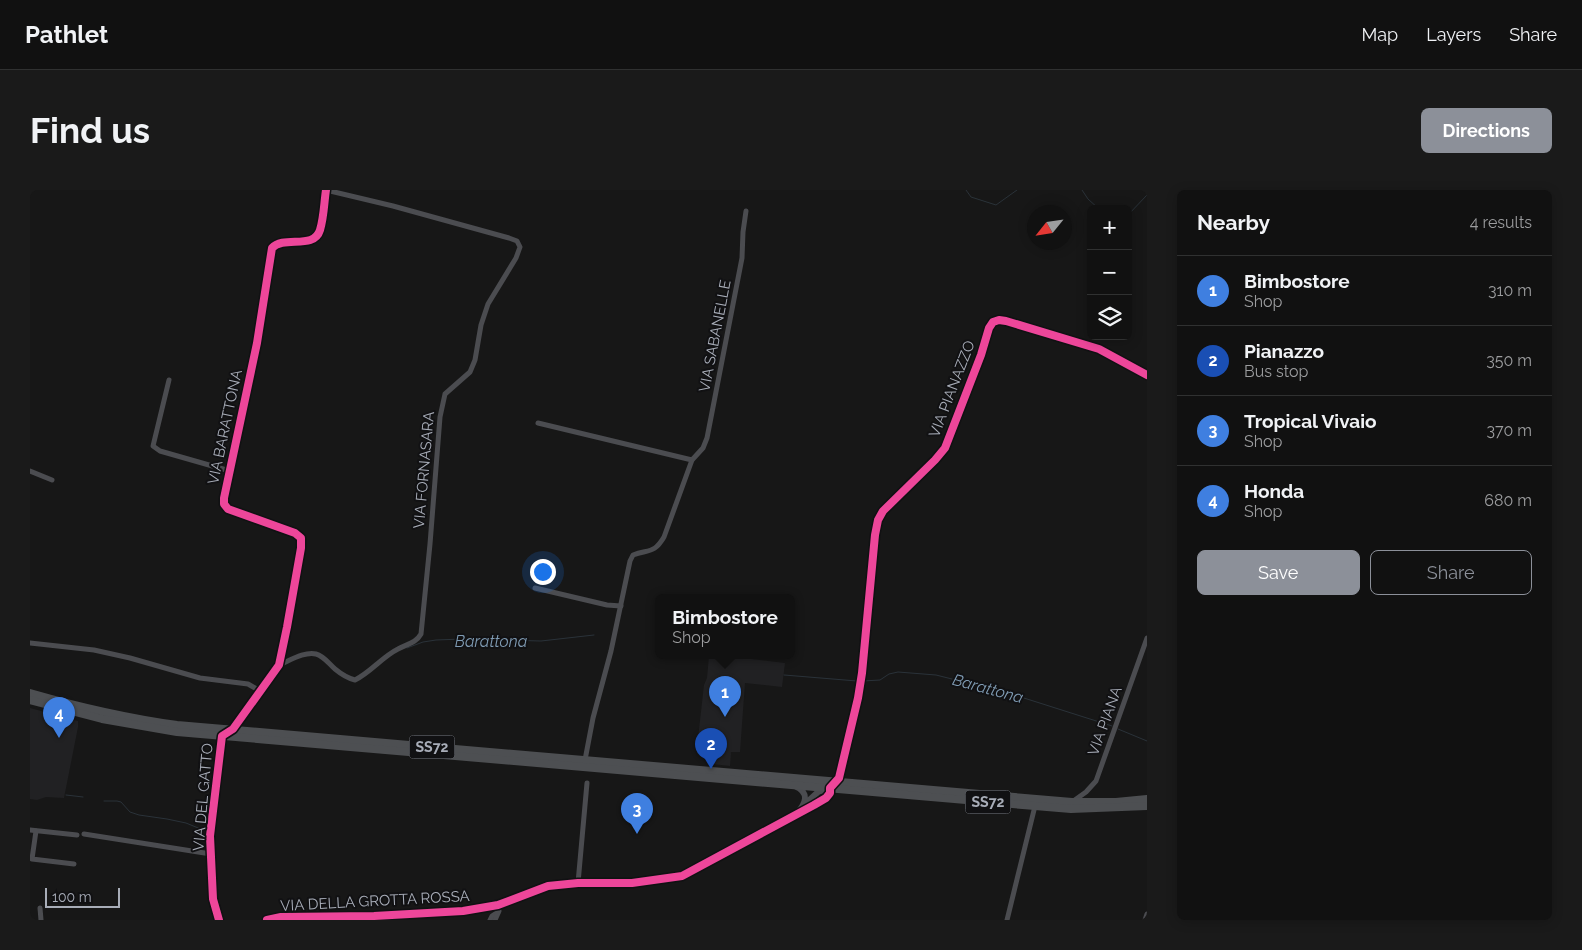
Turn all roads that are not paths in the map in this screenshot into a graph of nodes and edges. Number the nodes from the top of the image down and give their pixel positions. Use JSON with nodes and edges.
{"nodes":[{"id":1,"x":326,"y":190,"type":"edge"},
{"id":2,"x":746,"y":211,"type":"dead end"},
{"id":3,"x":1147,"y":375,"type":"edge"},
{"id":4,"x":169,"y":380,"type":"dead end"},
{"id":5,"x":538,"y":424,"type":"dead end"},
{"id":6,"x":692,"y":460,"type":"junction"},
{"id":7,"x":30,"y":471,"type":"edge"},
{"id":8,"x":230,"y":471,"type":"junction"},
{"id":9,"x":52,"y":480,"type":"dead end"},
{"id":10,"x":534,"y":588,"type":"dead end"},
{"id":11,"x":621,"y":606,"type":"junction"},
{"id":12,"x":1147,"y":638,"type":"edge"},
{"id":13,"x":30,"y":643,"type":"edge"},
{"id":14,"x":279,"y":665,"type":"junction"},
{"id":15,"x":260,"y":690,"type":"junction"},
{"id":16,"x":30,"y":693,"type":"edge"},
{"id":17,"x":30,"y":700,"type":"edge"},
{"id":18,"x":233,"y":729,"type":"junction"},
{"id":19,"x":222,"y":736,"type":"junction"},
{"id":20,"x":585,"y":760,"type":"junction"},
{"id":21,"x":836,"y":782,"type":"junction"},
{"id":22,"x":587,"y":783,"type":"dead end"},
{"id":23,"x":792,"y":785,"type":"junction"},
{"id":24,"x":830,"y":788,"type":"junction"},
{"id":25,"x":1072,"y":802,"type":"junction"},
{"id":26,"x":1146,"y":805,"type":"edge"},
{"id":27,"x":804,"y":806,"type":"junction"},
{"id":28,"x":1035,"y":806,"type":"junction"},
{"id":29,"x":794,"y":816,"type":"junction"},
{"id":30,"x":33,"y":831,"type":"edge"},
{"id":31,"x":84,"y":834,"type":"dead end"},
{"id":32,"x":77,"y":835,"type":"dead end"},
{"id":33,"x":211,"y":854,"type":"junction"},
{"id":34,"x":74,"y":864,"type":"dead end"},
{"id":35,"x":578,"y":883,"type":"junction"},
{"id":36,"x":40,"y":908,"type":"dead end"},
{"id":37,"x":498,"y":908,"type":"junction"},
{"id":38,"x":1147,"y":914,"type":"edge"},
{"id":39,"x":41,"y":920,"type":"edge"},
{"id":40,"x":219,"y":920,"type":"edge"},
{"id":41,"x":267,"y":920,"type":"edge"},
{"id":42,"x":490,"y":920,"type":"edge"},
{"id":43,"x":496,"y":920,"type":"edge"},
{"id":44,"x":1007,"y":920,"type":"edge"},
{"id":45,"x":1146,"y":920,"type":"edge"}],
"edges":[{"from":1,"to":8,"type":"street","name":"VIA BARATTONA"},
{"from":1,"to":14,"type":"street","name":"VIA FORNASARA"},
{"from":2,"to":6,"type":"street","name":"VIA SABANELLE"},
{"from":3,"to":21,"type":"street","name":"VIA PIANAZZO"},
{"from":4,"to":8,"type":"street","name":"VIA BARATTONA"},
{"from":5,"to":6,"type":"street"},
{"from":6,"to":11,"type":"street","name":"VIA SABANELLE"},
{"from":7,"to":9,"type":"street"},
{"from":8,"to":14,"type":"street","name":"VIA BARATTONA"},
{"from":10,"to":11,"type":"street"},
{"from":11,"to":20,"type":"street","name":"VIA SABANELLE"},
{"from":12,"to":25,"type":"street","name":"VIA PIANA"},
{"from":13,"to":15,"type":"street"},
{"from":14,"to":15,"type":"street","name":"VIA BARATTONA"},
{"from":15,"to":18,"type":"street","name":"VIA BARATTONA"},
{"from":16,"to":18,"type":"main road","number":"SS72"},
{"from":17,"to":19,"type":"main road","number":"SS72"},
{"from":18,"to":19,"type":"street"},
{"from":18,"to":20,"type":"main road","number":"SS72"},
{"from":19,"to":23,"type":"main road","number":"SS72"},
{"from":19,"to":33,"type":"street","name":"VIA DEL GATTO"},
{"from":20,"to":21,"type":"main road","number":"SS72"},
{"from":21,"to":24,"type":"street"},
{"from":21,"to":25,"type":"main road","number":"SS72"},
{"from":22,"to":35,"type":"street"},
{"from":23,"to":24,"type":"main road","number":"SS72"},
{"from":23,"to":27,"type":"street"},
{"from":24,"to":27,"type":"street","name":"VIA DELLA GROTTA ROSSA"},
{"from":24,"to":28,"type":"main road","number":"SS72"},
{"from":24,"to":29,"type":"street","name":"VIA DELLA GROTTA ROSSA"},
{"from":25,"to":26,"type":"main road","number":"SS72"},
{"from":26,"to":28,"type":"main road","number":"SS72"},
{"from":27,"to":29,"type":"street","name":"VIA DELLA GROTTA ROSSA"},
{"from":28,"to":44,"type":"street"},
{"from":29,"to":35,"type":"street","name":"VIA DELLA GROTTA ROSSA"},
{"from":30,"to":32,"type":"street"},
{"from":30,"to":34,"type":"street"},
{"from":31,"to":33,"type":"street"},
{"from":33,"to":40,"type":"street","name":"VIA DEL GATTO"},
{"from":35,"to":37,"type":"street","name":"VIA DELLA GROTTA ROSSA"},
{"from":36,"to":39,"type":"street"},
{"from":37,"to":41,"type":"street","name":"VIA DELLA GROTTA ROSSA"},
{"from":37,"to":42,"type":"street"},
{"from":37,"to":43,"type":"street"},
{"from":38,"to":45,"type":"street"}]}
